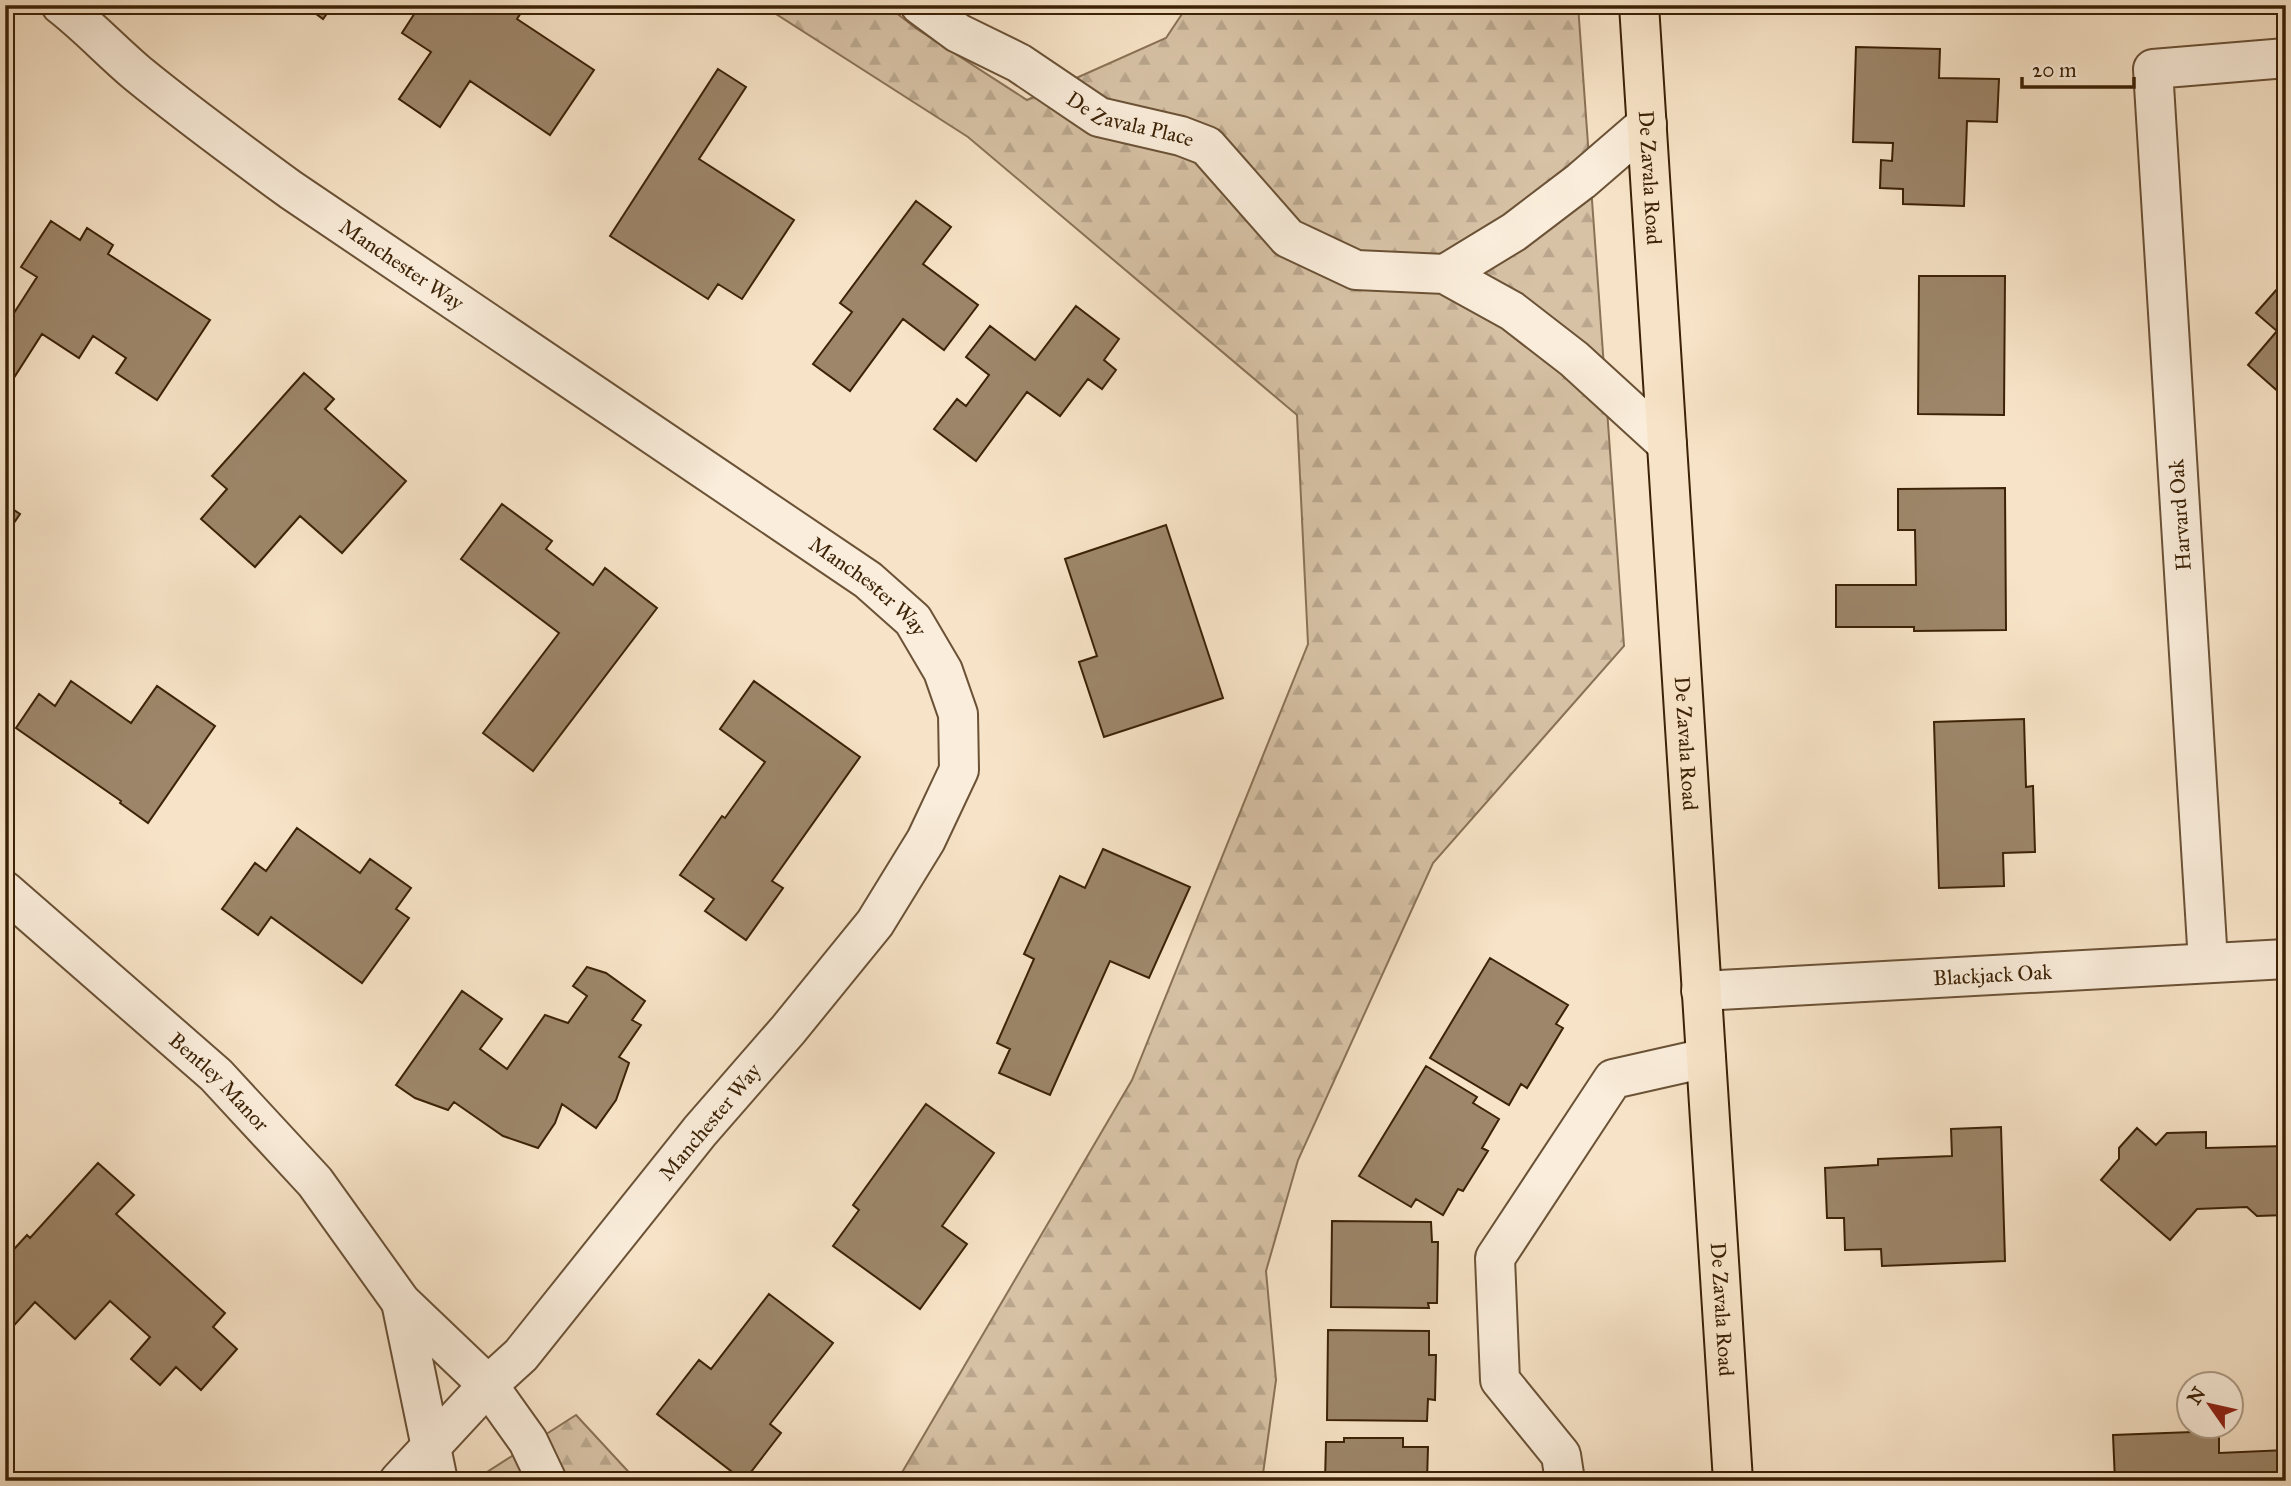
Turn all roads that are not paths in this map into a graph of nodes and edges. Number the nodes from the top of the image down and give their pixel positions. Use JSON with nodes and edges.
{"nodes":[{"id":1,"x":61,"y":5,"type":"edge"},
{"id":2,"x":920,"y":5,"type":"edge"},
{"id":3,"x":1639,"y":5,"type":"edge"},
{"id":4,"x":2286,"y":58,"type":"edge"},
{"id":5,"x":1647,"y":124,"type":"junction"},
{"id":6,"x":1445,"y":274,"type":"junction"},
{"id":7,"x":1667,"y":444,"type":"junction"},
{"id":8,"x":5,"y":891,"type":"edge"},
{"id":9,"x":2286,"y":959,"type":"edge"},
{"id":10,"x":2208,"y":962,"type":"junction"},
{"id":11,"x":1702,"y":990,"type":"junction"},
{"id":12,"x":1706,"y":1058,"type":"junction"},
{"id":13,"x":401,"y":1302,"type":"junction"},
{"id":14,"x":488,"y":1385,"type":"junction"},
{"id":15,"x":434,"y":1465,"type":"edge"},
{"id":16,"x":399,"y":1481,"type":"edge"},
{"id":17,"x":547,"y":1481,"type":"edge"},
{"id":18,"x":1565,"y":1481,"type":"edge"},
{"id":19,"x":1733,"y":1481,"type":"edge"}],
"edges":[{"from":1,"to":14,"type":"street","name":"Manchester Way"},
{"from":2,"to":6,"type":"street","name":"De Zavala Place"},
{"from":3,"to":5,"type":"main road","name":"De Zavala Road"},
{"from":4,"to":10,"type":"street","name":"Harvard Oak"},
{"from":5,"to":6,"type":"street"},
{"from":5,"to":7,"type":"main road","name":"De Zavala Road"},
{"from":6,"to":7,"type":"street","name":"De Zavala Place"},
{"from":7,"to":11,"type":"main road","name":"De Zavala Road"},
{"from":8,"to":13,"type":"street","name":"Bentley Manor"},
{"from":9,"to":10,"type":"street","name":"Blackjack Oak"},
{"from":10,"to":11,"type":"street","name":"Blackjack Oak"},
{"from":11,"to":12,"type":"main road","name":"De Zavala Road"},
{"from":12,"to":18,"type":"street"},
{"from":12,"to":19,"type":"main road","name":"De Zavala Road"},
{"from":13,"to":14,"type":"street","name":"Bentley Manor"},
{"from":13,"to":15,"type":"street","name":"Bentley Manor"},
{"from":14,"to":15,"type":"street","name":"Manchester Way"},
{"from":14,"to":17,"type":"street","name":"Bentley Manor"},
{"from":15,"to":16,"type":"street","name":"Manchester Way"}]}
